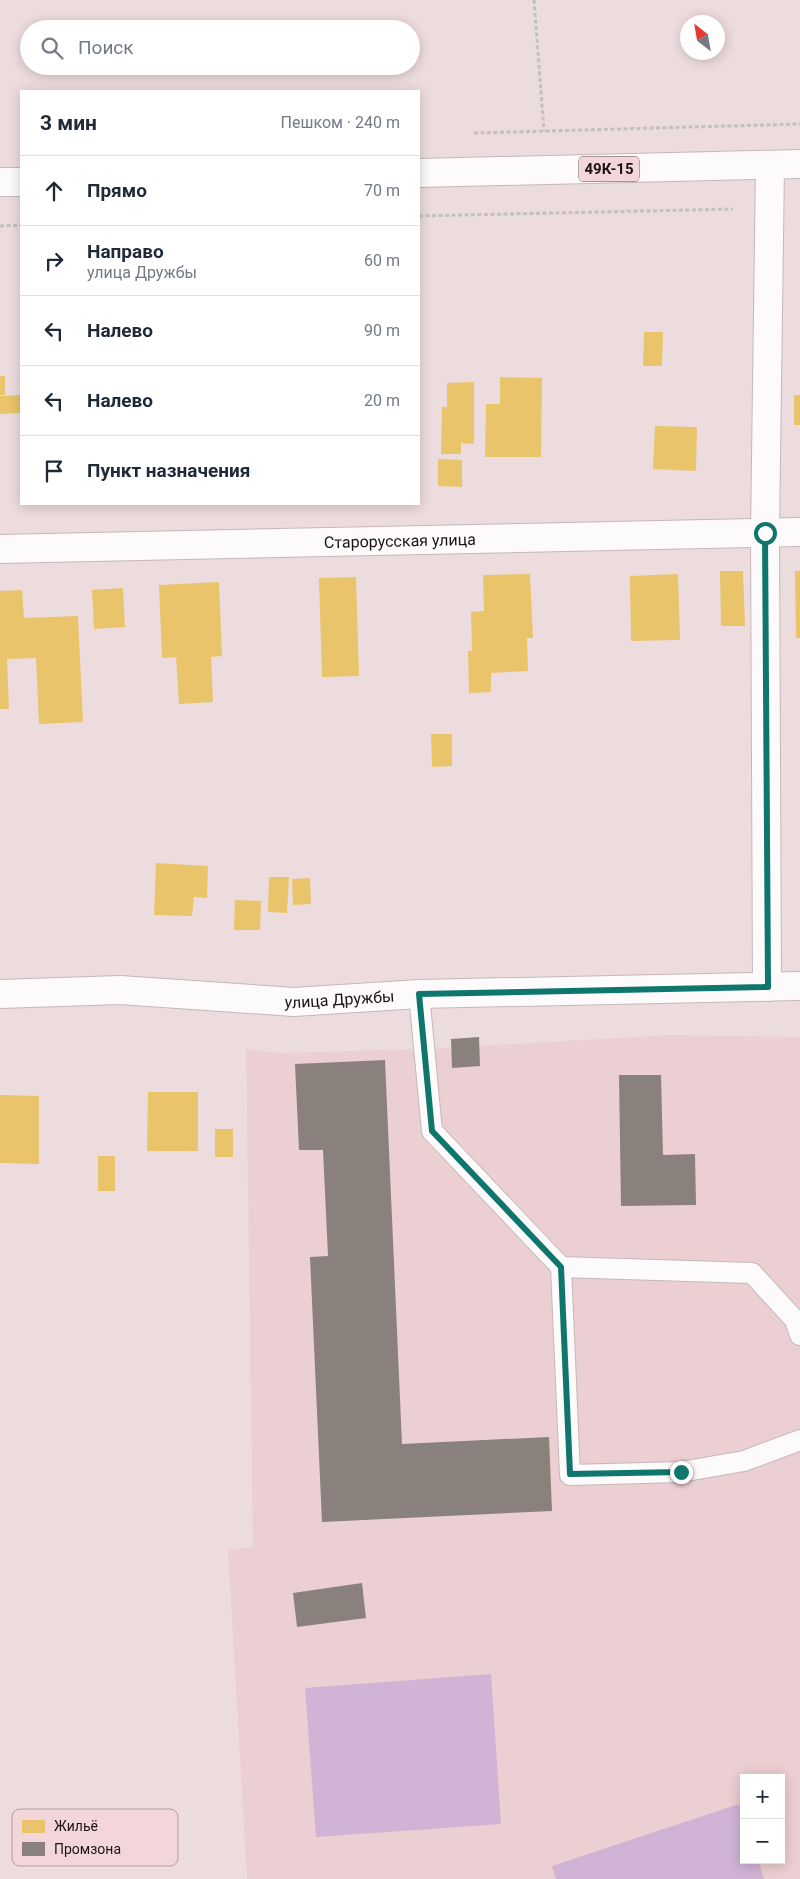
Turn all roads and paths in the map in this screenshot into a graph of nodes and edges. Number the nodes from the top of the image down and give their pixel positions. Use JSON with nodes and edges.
{"nodes":[{"id":1,"x":534,"y":0,"type":"edge"},
{"id":2,"x":800,"y":124,"type":"edge"},
{"id":3,"x":544,"y":131,"type":"junction"},
{"id":4,"x":467,"y":133,"type":"dead end"},
{"id":5,"x":800,"y":164,"type":"edge"},
{"id":6,"x":770,"y":165,"type":"junction"},
{"id":7,"x":420,"y":173,"type":"edge"},
{"id":8,"x":0,"y":182,"type":"edge"},
{"id":9,"x":20,"y":182,"type":"edge"},
{"id":10,"x":769,"y":209,"type":"junction"},
{"id":11,"x":420,"y":216,"type":"edge"},
{"id":12,"x":20,"y":225,"type":"edge"},
{"id":13,"x":0,"y":226,"type":"edge"},
{"id":14,"x":800,"y":532,"type":"edge"},
{"id":15,"x":765,"y":533,"type":"junction"},
{"id":16,"x":0,"y":549,"type":"edge"},
{"id":17,"x":800,"y":986,"type":"edge"},
{"id":18,"x":768,"y":987,"type":"junction"},
{"id":19,"x":0,"y":994,"type":"edge"},
{"id":20,"x":419,"y":994,"type":"junction"},
{"id":21,"x":561,"y":1267,"type":"junction"},
{"id":22,"x":800,"y":1335,"type":"edge"},
{"id":23,"x":800,"y":1440,"type":"edge"}],
"edges":[{"from":1,"to":3,"type":"path"},
{"from":2,"to":3,"type":"path"},
{"from":3,"to":4,"type":"path"},
{"from":5,"to":6,"type":"street","number":"49К-15"},
{"from":6,"to":7,"type":"street","number":"49К-15"},
{"from":6,"to":10,"type":"street"},
{"from":8,"to":9,"type":"street"},
{"from":10,"to":11,"type":"path"},
{"from":10,"to":15,"type":"street"},
{"from":12,"to":13,"type":"path"},
{"from":14,"to":15,"type":"street","name":"Старорусская улица"},
{"from":15,"to":16,"type":"street","name":"Старорусская улица"},
{"from":15,"to":18,"type":"street"},
{"from":17,"to":18,"type":"street","name":"улица Дружбы"},
{"from":18,"to":20,"type":"street","name":"улица Дружбы"},
{"from":19,"to":20,"type":"street","name":"улица Дружбы"},
{"from":20,"to":21,"type":"lane"},
{"from":21,"to":22,"type":"lane"},
{"from":21,"to":23,"type":"lane"}]}
